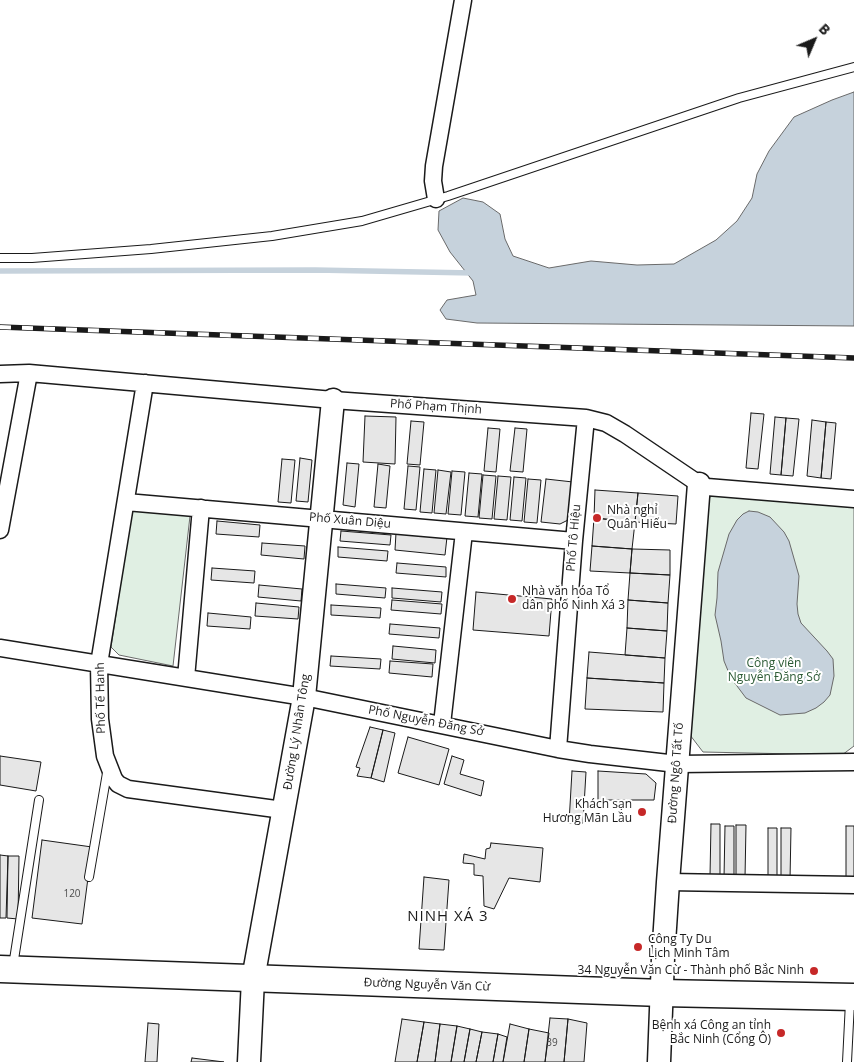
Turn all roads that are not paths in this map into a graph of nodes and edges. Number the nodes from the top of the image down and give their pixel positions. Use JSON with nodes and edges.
{"nodes":[{"id":1,"x":463,"y":0,"type":"edge"},
{"id":2,"x":854,"y":67,"type":"edge"},
{"id":3,"x":436,"y":199,"type":"junction"},
{"id":4,"x":0,"y":258,"type":"edge"},
{"id":5,"x":29,"y":373,"type":"junction"},
{"id":6,"x":0,"y":374,"type":"edge"},
{"id":7,"x":145,"y":383,"type":"junction"},
{"id":8,"x":333,"y":400,"type":"junction"},
{"id":9,"x":586,"y":418,"type":"junction"},
{"id":10,"x":699,"y":484,"type":"junction"},
{"id":11,"x":854,"y":499,"type":"edge"},
{"id":12,"x":126,"y":502,"type":"junction"},
{"id":13,"x":202,"y":508,"type":"junction"},
{"id":14,"x":321,"y":519,"type":"junction"},
{"id":15,"x":0,"y":530,"type":"edge"},
{"id":16,"x":464,"y":532,"type":"junction"},
{"id":17,"x":574,"y":541,"type":"junction"},
{"id":18,"x":0,"y":648,"type":"edge"},
{"id":19,"x":99,"y":664,"type":"junction"},
{"id":20,"x":186,"y":678,"type":"junction"},
{"id":21,"x":304,"y":697,"type":"junction"},
{"id":22,"x":442,"y":724,"type":"junction"},
{"id":23,"x":558,"y":748,"type":"junction"},
{"id":24,"x":854,"y":762,"type":"edge"},
{"id":25,"x":677,"y":764,"type":"junction"},
{"id":26,"x":108,"y":766,"type":"junction"},
{"id":27,"x":39,"y":800,"type":"dead end"},
{"id":28,"x":283,"y":810,"type":"junction"},
{"id":29,"x":89,"y":877,"type":"dead end"},
{"id":30,"x":668,"y":882,"type":"junction"},
{"id":31,"x":854,"y":885,"type":"edge"},
{"id":32,"x":6,"y":970,"type":"edge"},
{"id":33,"x":253,"y":979,"type":"junction"},
{"id":34,"x":662,"y":993,"type":"junction"},
{"id":35,"x":852,"y":997,"type":"edge"},
{"id":36,"x":249,"y":1062,"type":"edge"},
{"id":37,"x":658,"y":1062,"type":"edge"},
{"id":38,"x":847,"y":1062,"type":"edge"}],
"edges":[{"from":1,"to":3,"type":"street"},
{"from":2,"to":3,"type":"lane"},
{"from":3,"to":4,"type":"lane"},
{"from":5,"to":6,"type":"street","name":"Phố Phạm Thịnh"},
{"from":5,"to":7,"type":"street","name":"Phố Phạm Thịnh"},
{"from":5,"to":15,"type":"street"},
{"from":7,"to":8,"type":"street","name":"Phố Phạm Thịnh"},
{"from":7,"to":12,"type":"street","name":"Phố Tế Hanh"},
{"from":8,"to":9,"type":"street","name":"Phố Phạm Thịnh"},
{"from":8,"to":14,"type":"street","name":"Đường Lý Nhân Tông"},
{"from":9,"to":10,"type":"street","name":"Phố Phạm Thịnh"},
{"from":9,"to":17,"type":"street","name":"Phố Tô Hiệu"},
{"from":10,"to":11,"type":"street","name":"Phố Phạm Thịnh"},
{"from":10,"to":25,"type":"street","name":"Đường Ngô Tất Tố"},
{"from":12,"to":13,"type":"street","name":"Phố Xuân Diệu"},
{"from":12,"to":19,"type":"street","name":"Phố Tế Hanh"},
{"from":13,"to":14,"type":"street","name":"Phố Xuân Diệu"},
{"from":13,"to":20,"type":"street"},
{"from":14,"to":16,"type":"street","name":"Phố Xuân Diệu"},
{"from":14,"to":21,"type":"street","name":"Đường Lý Nhân Tông"},
{"from":16,"to":17,"type":"street","name":"Phố Xuân Diệu"},
{"from":16,"to":22,"type":"street"},
{"from":17,"to":23,"type":"street","name":"Phố Tô Hiệu"},
{"from":18,"to":19,"type":"street","name":"Phố Nguyễn Đăng Sở"},
{"from":19,"to":20,"type":"street","name":"Phố Nguyễn Đăng Sở"},
{"from":19,"to":26,"type":"street","name":"Phố Tế Hanh"},
{"from":20,"to":21,"type":"street","name":"Phố Nguyễn Đăng Sở"},
{"from":21,"to":22,"type":"street","name":"Phố Nguyễn Đăng Sở"},
{"from":21,"to":28,"type":"street","name":"Đường Lý Nhân Tông"},
{"from":22,"to":23,"type":"street","name":"Phố Nguyễn Đăng Sở"},
{"from":23,"to":25,"type":"street","name":"Phố Nguyễn Đăng Sở"},
{"from":24,"to":25,"type":"street","name":"Phố Nguyễn Đăng Sở"},
{"from":25,"to":30,"type":"street","name":"Đường Ngô Tất Tố"},
{"from":26,"to":28,"type":"street","name":"Phố Tế Hanh"},
{"from":26,"to":29,"type":"lane"},
{"from":27,"to":32,"type":"lane"},
{"from":28,"to":33,"type":"street","name":"Đường Lý Nhân Tông"},
{"from":30,"to":31,"type":"street"},
{"from":30,"to":34,"type":"street","name":"Đường Ngô Tất Tố"},
{"from":32,"to":33,"type":"main road","name":"Đường Nguyễn Văn Cừ"},
{"from":33,"to":34,"type":"main road","name":"Đường Nguyễn Văn Cừ"},
{"from":33,"to":36,"type":"street","name":"Đường Lý Nhân Tông"},
{"from":34,"to":35,"type":"main road","name":"Đường Nguyễn Văn Cừ"},
{"from":34,"to":37,"type":"street","name":"Đường Ngô Tất Tố"},
{"from":35,"to":38,"type":"lane"}]}
